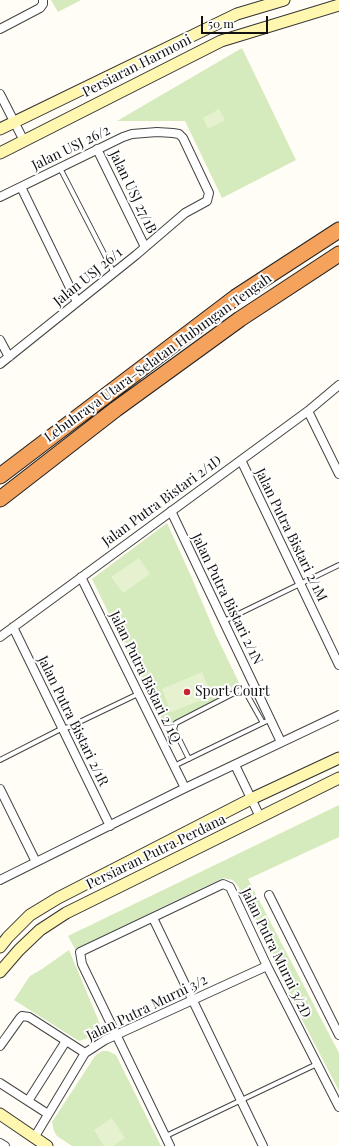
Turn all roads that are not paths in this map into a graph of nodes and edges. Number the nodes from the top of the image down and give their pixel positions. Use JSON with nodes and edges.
{"nodes":[{"id":1,"x":43,"y":0,"type":"edge"},
{"id":2,"x":284,"y":0,"type":"edge"},
{"id":3,"x":339,"y":4,"type":"edge"},
{"id":4,"x":0,"y":29,"type":"edge"},
{"id":5,"x":0,"y":94,"type":"edge"},
{"id":6,"x":14,"y":122,"type":"junction"},
{"id":7,"x":0,"y":129,"type":"edge"},
{"id":8,"x":24,"y":141,"type":"junction"},
{"id":9,"x":97,"y":149,"type":"junction"},
{"id":10,"x":0,"y":153,"type":"edge"},
{"id":11,"x":60,"y":168,"type":"junction"},
{"id":12,"x":21,"y":187,"type":"junction"},
{"id":13,"x":0,"y":197,"type":"edge"},
{"id":14,"x":192,"y":208,"type":"joint"},
{"id":15,"x":339,"y":230,"type":"edge"},
{"id":16,"x":145,"y":247,"type":"junction"},
{"id":17,"x":339,"y":254,"type":"edge"},
{"id":18,"x":114,"y":273,"type":"junction"},
{"id":19,"x":77,"y":302,"type":"junction"},
{"id":20,"x":0,"y":340,"type":"edge"},
{"id":21,"x":9,"y":358,"type":"junction"},
{"id":22,"x":0,"y":364,"type":"edge"},
{"id":23,"x":339,"y":385,"type":"edge"},
{"id":24,"x":308,"y":411,"type":"junction"},
{"id":25,"x":241,"y":460,"type":"junction"},
{"id":26,"x":339,"y":474,"type":"edge"},
{"id":27,"x":0,"y":476,"type":"edge"},
{"id":28,"x":0,"y":499,"type":"edge"},
{"id":29,"x":171,"y":512,"type":"junction"},
{"id":30,"x":339,"y":565,"type":"edge"},
{"id":31,"x":81,"y":577,"type":"junction"},
{"id":32,"x":301,"y":584,"type":"junction"},
{"id":33,"x":224,"y":622,"type":"junction"},
{"id":34,"x":13,"y":627,"type":"junction"},
{"id":35,"x":0,"y":637,"type":"edge"},
{"id":36,"x":339,"y":665,"type":"edge"},
{"id":37,"x":139,"y":694,"type":"junction"},
{"id":38,"x":339,"y":715,"type":"edge"},
{"id":39,"x":270,"y":719,"type":"junction"},
{"id":40,"x":263,"y":723,"type":"junction"},
{"id":41,"x":61,"y":729,"type":"junction"},
{"id":42,"x":281,"y":742,"type":"junction"},
{"id":43,"x":339,"y":758,"type":"edge"},
{"id":44,"x":189,"y":759,"type":"junction"},
{"id":45,"x":0,"y":760,"type":"edge"},
{"id":46,"x":235,"y":765,"type":"junction"},
{"id":47,"x":174,"y":766,"type":"junction"},
{"id":48,"x":339,"y":778,"type":"edge"},
{"id":49,"x":185,"y":788,"type":"junction"},
{"id":50,"x":0,"y":789,"type":"edge"},
{"id":51,"x":251,"y":799,"type":"junction"},
{"id":52,"x":260,"y":817,"type":"junction"},
{"id":53,"x":110,"y":826,"type":"junction"},
{"id":54,"x":36,"y":862,"type":"junction"},
{"id":55,"x":0,"y":880,"type":"edge"},
{"id":56,"x":269,"y":895,"type":"dead end"},
{"id":57,"x":153,"y":918,"type":"junction"},
{"id":58,"x":0,"y":947,"type":"edge"},
{"id":59,"x":267,"y":966,"type":"junction"},
{"id":60,"x":0,"y":972,"type":"edge"},
{"id":61,"x":192,"y":999,"type":"junction"},
{"id":62,"x":116,"y":1034,"type":"junction"},
{"id":63,"x":339,"y":1034,"type":"edge"},
{"id":64,"x":66,"y":1041,"type":"junction"},
{"id":65,"x":0,"y":1046,"type":"edge"},
{"id":66,"x":85,"y":1053,"type":"junction"},
{"id":67,"x":317,"y":1064,"type":"junction"},
{"id":68,"x":0,"y":1083,"type":"edge"},
{"id":69,"x":241,"y":1100,"type":"junction"},
{"id":70,"x":28,"y":1101,"type":"junction"},
{"id":71,"x":339,"y":1107,"type":"edge"},
{"id":72,"x":0,"y":1114,"type":"edge"},
{"id":73,"x":48,"y":1114,"type":"junction"},
{"id":74,"x":166,"y":1136,"type":"junction"},
{"id":75,"x":34,"y":1138,"type":"junction"},
{"id":76,"x":0,"y":1143,"type":"edge"},
{"id":77,"x":5,"y":1146,"type":"edge"},
{"id":78,"x":46,"y":1146,"type":"edge"},
{"id":79,"x":170,"y":1146,"type":"edge"},
{"id":80,"x":263,"y":1146,"type":"edge"}],
"edges":[{"from":1,"to":4,"type":"street"},
{"from":2,"to":6,"type":"main road","name":"Persiaran Harmoni"},
{"from":3,"to":8,"type":"main road","name":"Persiaran Harmoni"},
{"from":5,"to":6,"type":"street"},
{"from":6,"to":7,"type":"main road","name":"Persiaran Harmoni"},
{"from":6,"to":8,"type":"street"},
{"from":8,"to":10,"type":"main road","name":"Persiaran Harmoni"},
{"from":9,"to":11,"type":"street","name":"Jalan USJ 26/2"},
{"from":9,"to":14,"type":"street","name":"Jalan USJ 26/2"},
{"from":9,"to":16,"type":"street","name":"Jalan USJ 27/1B"},
{"from":11,"to":12,"type":"street","name":"Jalan USJ 26/2"},
{"from":11,"to":18,"type":"lane"},
{"from":12,"to":13,"type":"street","name":"Jalan USJ 26/2"},
{"from":12,"to":19,"type":"street"},
{"from":14,"to":16,"type":"street","name":"Jalan USJ 26/1"},
{"from":15,"to":27,"type":"highway","name":"Lebuhraya Utara–Selatan Hubungan Tengah"},
{"from":16,"to":18,"type":"street","name":"Jalan USJ 26/1"},
{"from":17,"to":28,"type":"highway","name":"Lebuhraya Utara–Selatan Hubungan Tengah"},
{"from":18,"to":19,"type":"street","name":"Jalan USJ 26/1"},
{"from":19,"to":21,"type":"street","name":"Jalan USJ 26/1"},
{"from":20,"to":21,"type":"street"},
{"from":21,"to":22,"type":"street","name":"Jalan USJ 26/1"},
{"from":23,"to":24,"type":"street","name":"Jalan Putra Bistari 2/1D"},
{"from":24,"to":25,"type":"street","name":"Jalan Putra Bistari 2/1D"},
{"from":24,"to":26,"type":"street"},
{"from":25,"to":29,"type":"street","name":"Jalan Putra Bistari 2/1D"},
{"from":25,"to":32,"type":"street","name":"Jalan Putra Bistari 2/1M"},
{"from":29,"to":31,"type":"street","name":"Jalan Putra Bistari 2/1D"},
{"from":29,"to":33,"type":"street","name":"Jalan Putra Bistari 2/1N"},
{"from":30,"to":32,"type":"lane"},
{"from":31,"to":34,"type":"street","name":"Jalan Putra Bistari 2/1D"},
{"from":31,"to":37,"type":"street","name":"Jalan Putra Bistari 2/1Q"},
{"from":32,"to":33,"type":"lane"},
{"from":32,"to":36,"type":"street","name":"Jalan Putra Bistari 2/1M"},
{"from":33,"to":39,"type":"street","name":"Jalan Putra Bistari 2/1N"},
{"from":34,"to":35,"type":"street","name":"Jalan Putra Bistari 2/1D"},
{"from":34,"to":41,"type":"street","name":"Jalan Putra Bistari 2/1R"},
{"from":37,"to":41,"type":"lane"},
{"from":37,"to":47,"type":"street","name":"Jalan Putra Bistari 2/1Q"},
{"from":38,"to":42,"type":"street"},
{"from":39,"to":40,"type":"lane"},
{"from":39,"to":42,"type":"street","name":"Jalan Putra Bistari 2/1N"},
{"from":40,"to":44,"type":"lane"},
{"from":40,"to":44,"type":"lane"},
{"from":41,"to":45,"type":"lane"},
{"from":41,"to":53,"type":"street","name":"Jalan Putra Bistari 2/1R"},
{"from":42,"to":46,"type":"street"},
{"from":43,"to":51,"type":"main road","name":"Persiaran Putra Perdana"},
{"from":44,"to":47,"type":"lane"},
{"from":46,"to":49,"type":"street"},
{"from":46,"to":51,"type":"street"},
{"from":47,"to":49,"type":"street","name":"Jalan Putra Bistari 2/1Q"},
{"from":48,"to":52,"type":"main road","name":"Persiaran Putra Perdana"},
{"from":49,"to":53,"type":"street"},
{"from":50,"to":54,"type":"street"},
{"from":51,"to":52,"type":"street"},
{"from":51,"to":58,"type":"main road","name":"Persiaran Putra Perdana"},
{"from":52,"to":60,"type":"main road","name":"Persiaran Putra Perdana"},
{"from":53,"to":54,"type":"street"},
{"from":54,"to":55,"type":"street"},
{"from":56,"to":63,"type":"street"},
{"from":57,"to":59,"type":"street","name":"Jalan Putra Murni 3/2D"},
{"from":57,"to":61,"type":"street"},
{"from":57,"to":62,"type":"street","name":"Jalan Putra Murni 3/2D"},
{"from":59,"to":61,"type":"street","name":"Jalan Putra Murni 3/2"},
{"from":59,"to":67,"type":"street","name":"Jalan Putra Murni 3/2D"},
{"from":61,"to":62,"type":"street","name":"Jalan Putra Murni 3/2"},
{"from":61,"to":69,"type":"street"},
{"from":62,"to":66,"type":"street","name":"Jalan Putra Murni 3/2"},
{"from":62,"to":74,"type":"street"},
{"from":64,"to":65,"type":"street"},
{"from":64,"to":66,"type":"street"},
{"from":64,"to":70,"type":"street"},
{"from":66,"to":73,"type":"street","name":"Jalan Putra Murni 3/2"},
{"from":67,"to":69,"type":"lane"},
{"from":67,"to":71,"type":"street","name":"Jalan Putra Murni 3/2D"},
{"from":68,"to":70,"type":"street"},
{"from":69,"to":74,"type":"lane"},
{"from":69,"to":80,"type":"street"},
{"from":70,"to":73,"type":"street"},
{"from":72,"to":75,"type":"main road"},
{"from":73,"to":75,"type":"street","name":"Jalan Putra Murni 3/2"},
{"from":74,"to":79,"type":"street"},
{"from":75,"to":78,"type":"main road"},
{"from":76,"to":77,"type":"street"}]}
